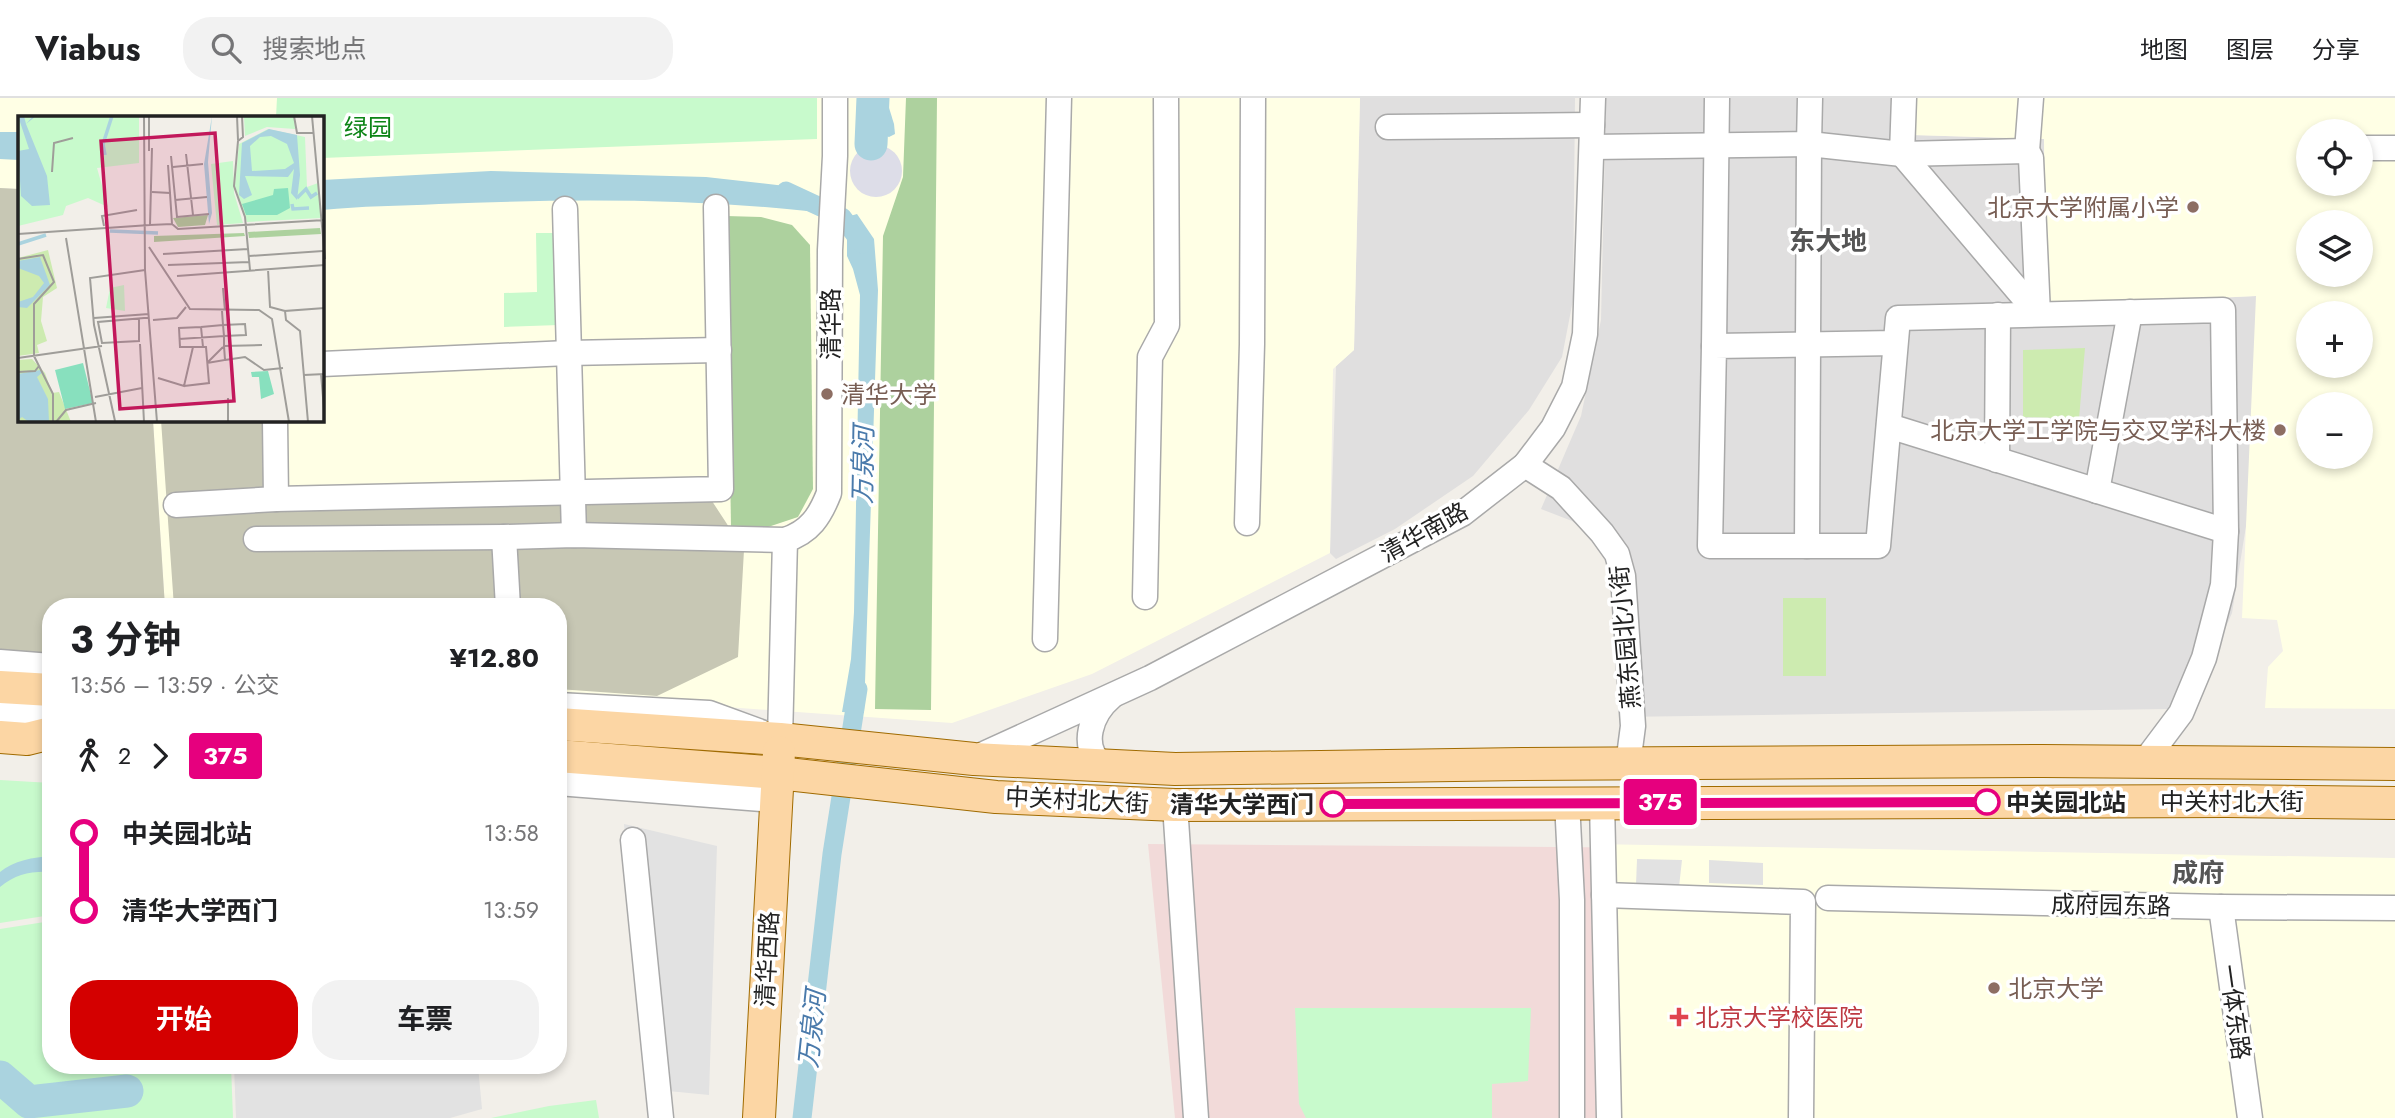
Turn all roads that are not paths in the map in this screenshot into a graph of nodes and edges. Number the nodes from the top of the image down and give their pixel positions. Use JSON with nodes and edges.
{"nodes":[{"id":1,"x":835,"y":98,"type":"edge"},
{"id":2,"x":1059,"y":98,"type":"edge"},
{"id":3,"x":1166,"y":98,"type":"edge"},
{"id":4,"x":1253,"y":98,"type":"edge"},
{"id":5,"x":1593,"y":98,"type":"edge"},
{"id":6,"x":1717,"y":98,"type":"edge"},
{"id":7,"x":1810,"y":98,"type":"edge"},
{"id":8,"x":1904,"y":98,"type":"edge"},
{"id":9,"x":2031,"y":98,"type":"edge"},
{"id":10,"x":1388,"y":127,"type":"dead end"},
{"id":11,"x":1592,"y":136,"type":"junction"},
{"id":12,"x":1808,"y":145,"type":"junction"},
{"id":13,"x":1716,"y":147,"type":"junction"},
{"id":14,"x":2373,"y":148,"type":"edge"},
{"id":15,"x":2395,"y":148,"type":"edge"},
{"id":16,"x":2027,"y":151,"type":"junction"},
{"id":17,"x":1902,"y":154,"type":"junction"},
{"id":18,"x":716,"y":207,"type":"dead end"},
{"id":19,"x":565,"y":209,"type":"dead end"},
{"id":20,"x":2130,"y":312,"type":"junction"},
{"id":21,"x":2038,"y":314,"type":"junction"},
{"id":22,"x":1998,"y":315,"type":"junction"},
{"id":23,"x":1895,"y":343,"type":"junction"},
{"id":24,"x":1809,"y":344,"type":"junction"},
{"id":25,"x":1714,"y":346,"type":"junction"},
{"id":26,"x":719,"y":350,"type":"junction"},
{"id":27,"x":568,"y":353,"type":"junction"},
{"id":28,"x":324,"y":364,"type":"edge"},
{"id":29,"x":275,"y":422,"type":"edge"},
{"id":30,"x":1889,"y":426,"type":"junction"},
{"id":31,"x":1997,"y":460,"type":"junction"},
{"id":32,"x":1525,"y":465,"type":"junction"},
{"id":33,"x":2096,"y":491,"type":"junction"},
{"id":34,"x":573,"y":493,"type":"junction"},
{"id":35,"x":276,"y":499,"type":"junction"},
{"id":36,"x":176,"y":505,"type":"dead end"},
{"id":37,"x":1247,"y":523,"type":"dead end"},
{"id":38,"x":2226,"y":531,"type":"junction"},
{"id":39,"x":574,"y":535,"type":"junction"},
{"id":40,"x":504,"y":537,"type":"junction"},
{"id":41,"x":256,"y":539,"type":"dead end"},
{"id":42,"x":785,"y":540,"type":"junction"},
{"id":43,"x":1807,"y":546,"type":"junction"},
{"id":44,"x":1145,"y":597,"type":"dead end"},
{"id":45,"x":507,"y":598,"type":"edge"},
{"id":46,"x":1045,"y":639,"type":"dead end"},
{"id":47,"x":0,"y":662,"type":"edge"},
{"id":48,"x":42,"y":665,"type":"edge"},
{"id":49,"x":0,"y":687,"type":"edge"},
{"id":50,"x":42,"y":689,"type":"edge"},
{"id":51,"x":1115,"y":694,"type":"junction"},
{"id":52,"x":567,"y":705,"type":"edge"},
{"id":53,"x":0,"y":713,"type":"edge"},
{"id":54,"x":42,"y":715,"type":"edge"},
{"id":55,"x":567,"y":725,"type":"edge"},
{"id":56,"x":780,"y":739,"type":"junction"},
{"id":57,"x":567,"y":757,"type":"edge"},
{"id":58,"x":974,"y":759,"type":"junction"},
{"id":59,"x":2145,"y":761,"type":"junction"},
{"id":60,"x":1628,"y":764,"type":"junction"},
{"id":61,"x":2395,"y":764,"type":"edge"},
{"id":62,"x":1102,"y":765,"type":"junction"},
{"id":63,"x":567,"y":783,"type":"edge"},
{"id":64,"x":776,"y":787,"type":"junction"},
{"id":65,"x":1567,"y":802,"type":"junction"},
{"id":66,"x":1602,"y":803,"type":"junction"},
{"id":67,"x":2395,"y":803,"type":"edge"},
{"id":68,"x":1175,"y":805,"type":"junction"},
{"id":69,"x":633,"y":840,"type":"dead end"},
{"id":70,"x":1604,"y":895,"type":"junction"},
{"id":71,"x":1828,"y":898,"type":"dead end"},
{"id":72,"x":2221,"y":907,"type":"junction"},
{"id":73,"x":2395,"y":908,"type":"edge"},
{"id":74,"x":661,"y":1118,"type":"edge"},
{"id":75,"x":759,"y":1118,"type":"edge"},
{"id":76,"x":1196,"y":1118,"type":"edge"},
{"id":77,"x":1572,"y":1118,"type":"edge"},
{"id":78,"x":1609,"y":1118,"type":"edge"},
{"id":79,"x":1801,"y":1118,"type":"edge"},
{"id":80,"x":2250,"y":1118,"type":"edge"}],
"edges":[{"from":1,"to":42,"type":"street","name":"清华路"},
{"from":2,"to":46,"type":"street"},
{"from":3,"to":44,"type":"street"},
{"from":4,"to":37,"type":"street"},
{"from":5,"to":11,"type":"street","name":"清华南路"},
{"from":6,"to":13,"type":"street"},
{"from":7,"to":12,"type":"street"},
{"from":8,"to":17,"type":"street"},
{"from":9,"to":16,"type":"street"},
{"from":10,"to":11,"type":"street"},
{"from":11,"to":13,"type":"street"},
{"from":11,"to":32,"type":"street","name":"清华南路"},
{"from":12,"to":13,"type":"street"},
{"from":12,"to":17,"type":"street"},
{"from":12,"to":24,"type":"street"},
{"from":13,"to":25,"type":"street"},
{"from":14,"to":15,"type":"street"},
{"from":16,"to":17,"type":"street"},
{"from":16,"to":21,"type":"street"},
{"from":17,"to":21,"type":"street"},
{"from":18,"to":26,"type":"street"},
{"from":19,"to":27,"type":"street"},
{"from":20,"to":21,"type":"street"},
{"from":20,"to":33,"type":"street"},
{"from":20,"to":38,"type":"street"},
{"from":21,"to":22,"type":"street"},
{"from":22,"to":23,"type":"street"},
{"from":22,"to":31,"type":"street"},
{"from":23,"to":24,"type":"street"},
{"from":23,"to":30,"type":"street"},
{"from":24,"to":25,"type":"street"},
{"from":24,"to":43,"type":"street"},
{"from":25,"to":43,"type":"street"},
{"from":26,"to":27,"type":"street"},
{"from":26,"to":34,"type":"street"},
{"from":27,"to":28,"type":"street"},
{"from":27,"to":34,"type":"street"},
{"from":29,"to":35,"type":"street"},
{"from":30,"to":31,"type":"street"},
{"from":30,"to":43,"type":"street"},
{"from":31,"to":33,"type":"street"},
{"from":32,"to":51,"type":"street","name":"清华南路"},
{"from":32,"to":60,"type":"street","name":"燕东园北小街"},
{"from":33,"to":38,"type":"street"},
{"from":34,"to":35,"type":"street"},
{"from":34,"to":39,"type":"street"},
{"from":35,"to":36,"type":"street"},
{"from":38,"to":59,"type":"street"},
{"from":39,"to":40,"type":"street"},
{"from":39,"to":42,"type":"street"},
{"from":40,"to":41,"type":"street"},
{"from":40,"to":45,"type":"street"},
{"from":42,"to":56,"type":"street"},
{"from":47,"to":48,"type":"street"},
{"from":49,"to":50,"type":"main road"},
{"from":51,"to":58,"type":"street","name":"清华南路"},
{"from":51,"to":62,"type":"street"},
{"from":52,"to":56,"type":"street"},
{"from":53,"to":54,"type":"street"},
{"from":55,"to":56,"type":"main road","name":"中关村北大街"},
{"from":56,"to":58,"type":"main road","name":"中关村北大街"},
{"from":56,"to":64,"type":"main road","name":"清华西路"},
{"from":57,"to":64,"type":"main road","name":"中关村北大街"},
{"from":58,"to":62,"type":"main road","name":"中关村北大街"},
{"from":59,"to":60,"type":"main road","name":"中关村北大街"},
{"from":59,"to":61,"type":"main road","name":"中关村北大街"},
{"from":60,"to":62,"type":"main road","name":"中关村北大街"},
{"from":63,"to":64,"type":"street"},
{"from":64,"to":68,"type":"main road","name":"中关村北大街"},
{"from":64,"to":75,"type":"main road","name":"清华西路"},
{"from":65,"to":66,"type":"main road","name":"中关村北大街"},
{"from":65,"to":68,"type":"main road","name":"中关村北大街"},
{"from":65,"to":77,"type":"street"},
{"from":66,"to":67,"type":"main road","name":"中关村北大街"},
{"from":66,"to":70,"type":"street"},
{"from":68,"to":76,"type":"street"},
{"from":69,"to":74,"type":"street"},
{"from":70,"to":78,"type":"street"},
{"from":70,"to":79,"type":"street"},
{"from":71,"to":72,"type":"street","name":"成府园东路"},
{"from":72,"to":73,"type":"street","name":"成府园东路"},
{"from":72,"to":80,"type":"street","name":"一体东路"}]}
